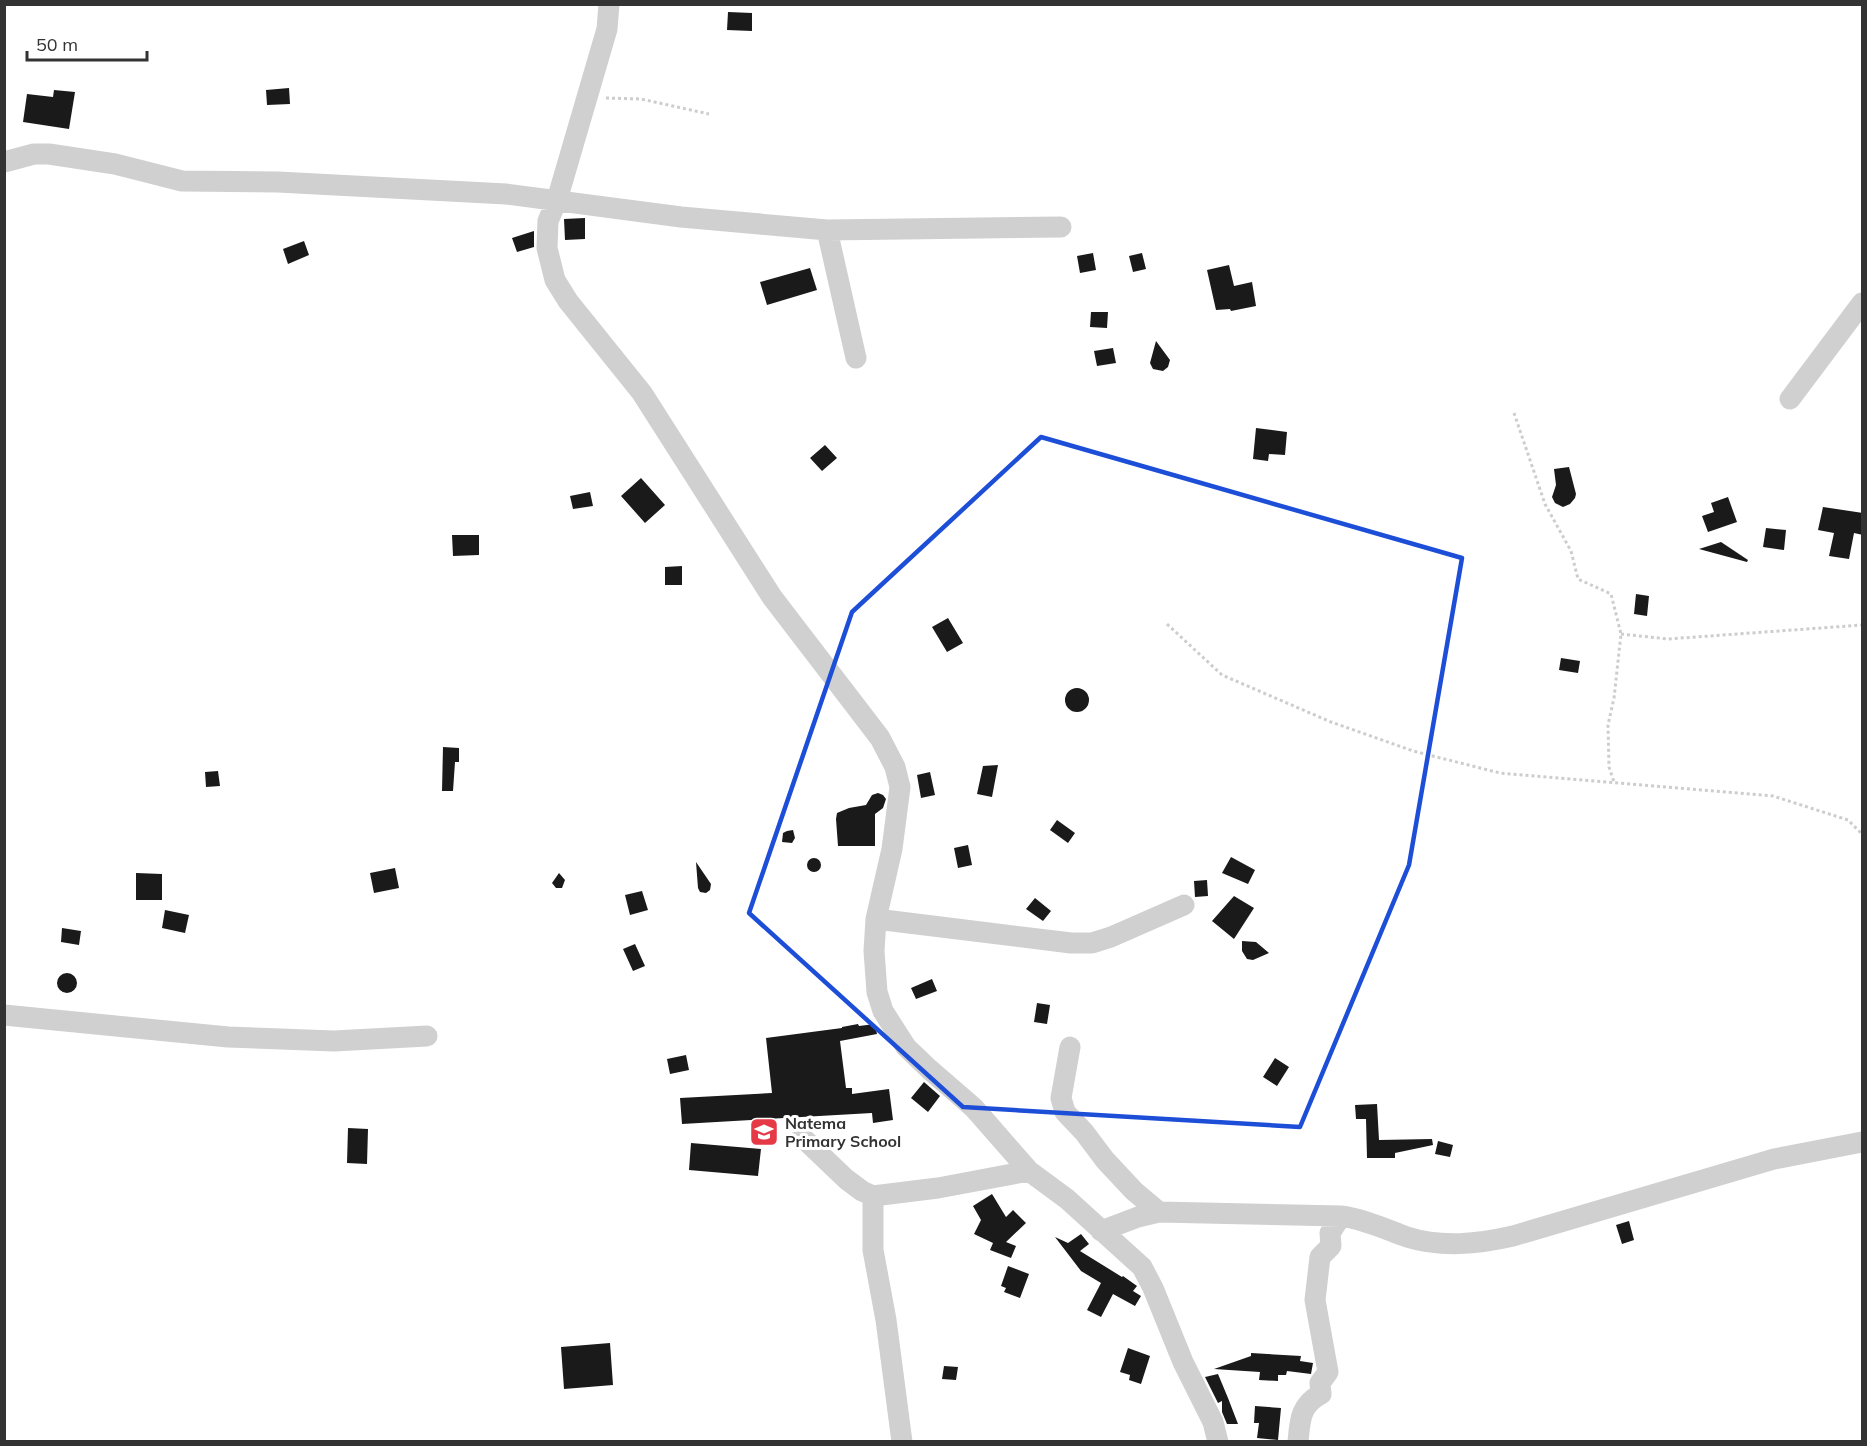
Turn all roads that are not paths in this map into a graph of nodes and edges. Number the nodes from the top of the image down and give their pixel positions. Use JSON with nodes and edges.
{"nodes":[{"id":1,"x":609,"y":4,"type":"edge"},
{"id":2,"x":4,"y":162,"type":"edge"},
{"id":3,"x":557,"y":200,"type":"junction"},
{"id":4,"x":1061,"y":227,"type":"dead end"},
{"id":5,"x":827,"y":230,"type":"junction"},
{"id":6,"x":1863,"y":303,"type":"edge"},
{"id":7,"x":856,"y":358,"type":"dead end"},
{"id":8,"x":1790,"y":399,"type":"dead end"},
{"id":9,"x":1184,"y":905,"type":"dead end"},
{"id":10,"x":876,"y":919,"type":"junction"},
{"id":11,"x":4,"y":1015,"type":"edge"},
{"id":12,"x":427,"y":1036,"type":"dead end"},
{"id":13,"x":1070,"y":1047,"type":"dead end"},
{"id":14,"x":802,"y":1137,"type":"dead end"},
{"id":15,"x":1863,"y":1142,"type":"edge"},
{"id":16,"x":1029,"y":1171,"type":"junction"},
{"id":17,"x":873,"y":1196,"type":"junction"},
{"id":18,"x":1159,"y":1212,"type":"junction"},
{"id":19,"x":1341,"y":1216,"type":"junction"},
{"id":20,"x":1101,"y":1231,"type":"junction"},
{"id":21,"x":902,"y":1442,"type":"edge"},
{"id":22,"x":1218,"y":1442,"type":"edge"},
{"id":23,"x":1298,"y":1442,"type":"edge"}],
"edges":[{"from":1,"to":3,"type":"street"},
{"from":2,"to":3,"type":"street"},
{"from":3,"to":5,"type":"street"},
{"from":3,"to":10,"type":"street"},
{"from":4,"to":5,"type":"street"},
{"from":5,"to":7,"type":"street"},
{"from":6,"to":8,"type":"street"},
{"from":9,"to":10,"type":"street"},
{"from":10,"to":16,"type":"street"},
{"from":11,"to":12,"type":"street"},
{"from":13,"to":18,"type":"street"},
{"from":14,"to":17,"type":"street"},
{"from":15,"to":19,"type":"street"},
{"from":16,"to":17,"type":"street"},
{"from":16,"to":20,"type":"street"},
{"from":17,"to":21,"type":"street"},
{"from":18,"to":19,"type":"street"},
{"from":18,"to":20,"type":"street"},
{"from":19,"to":23,"type":"street"},
{"from":20,"to":22,"type":"street"}]}
